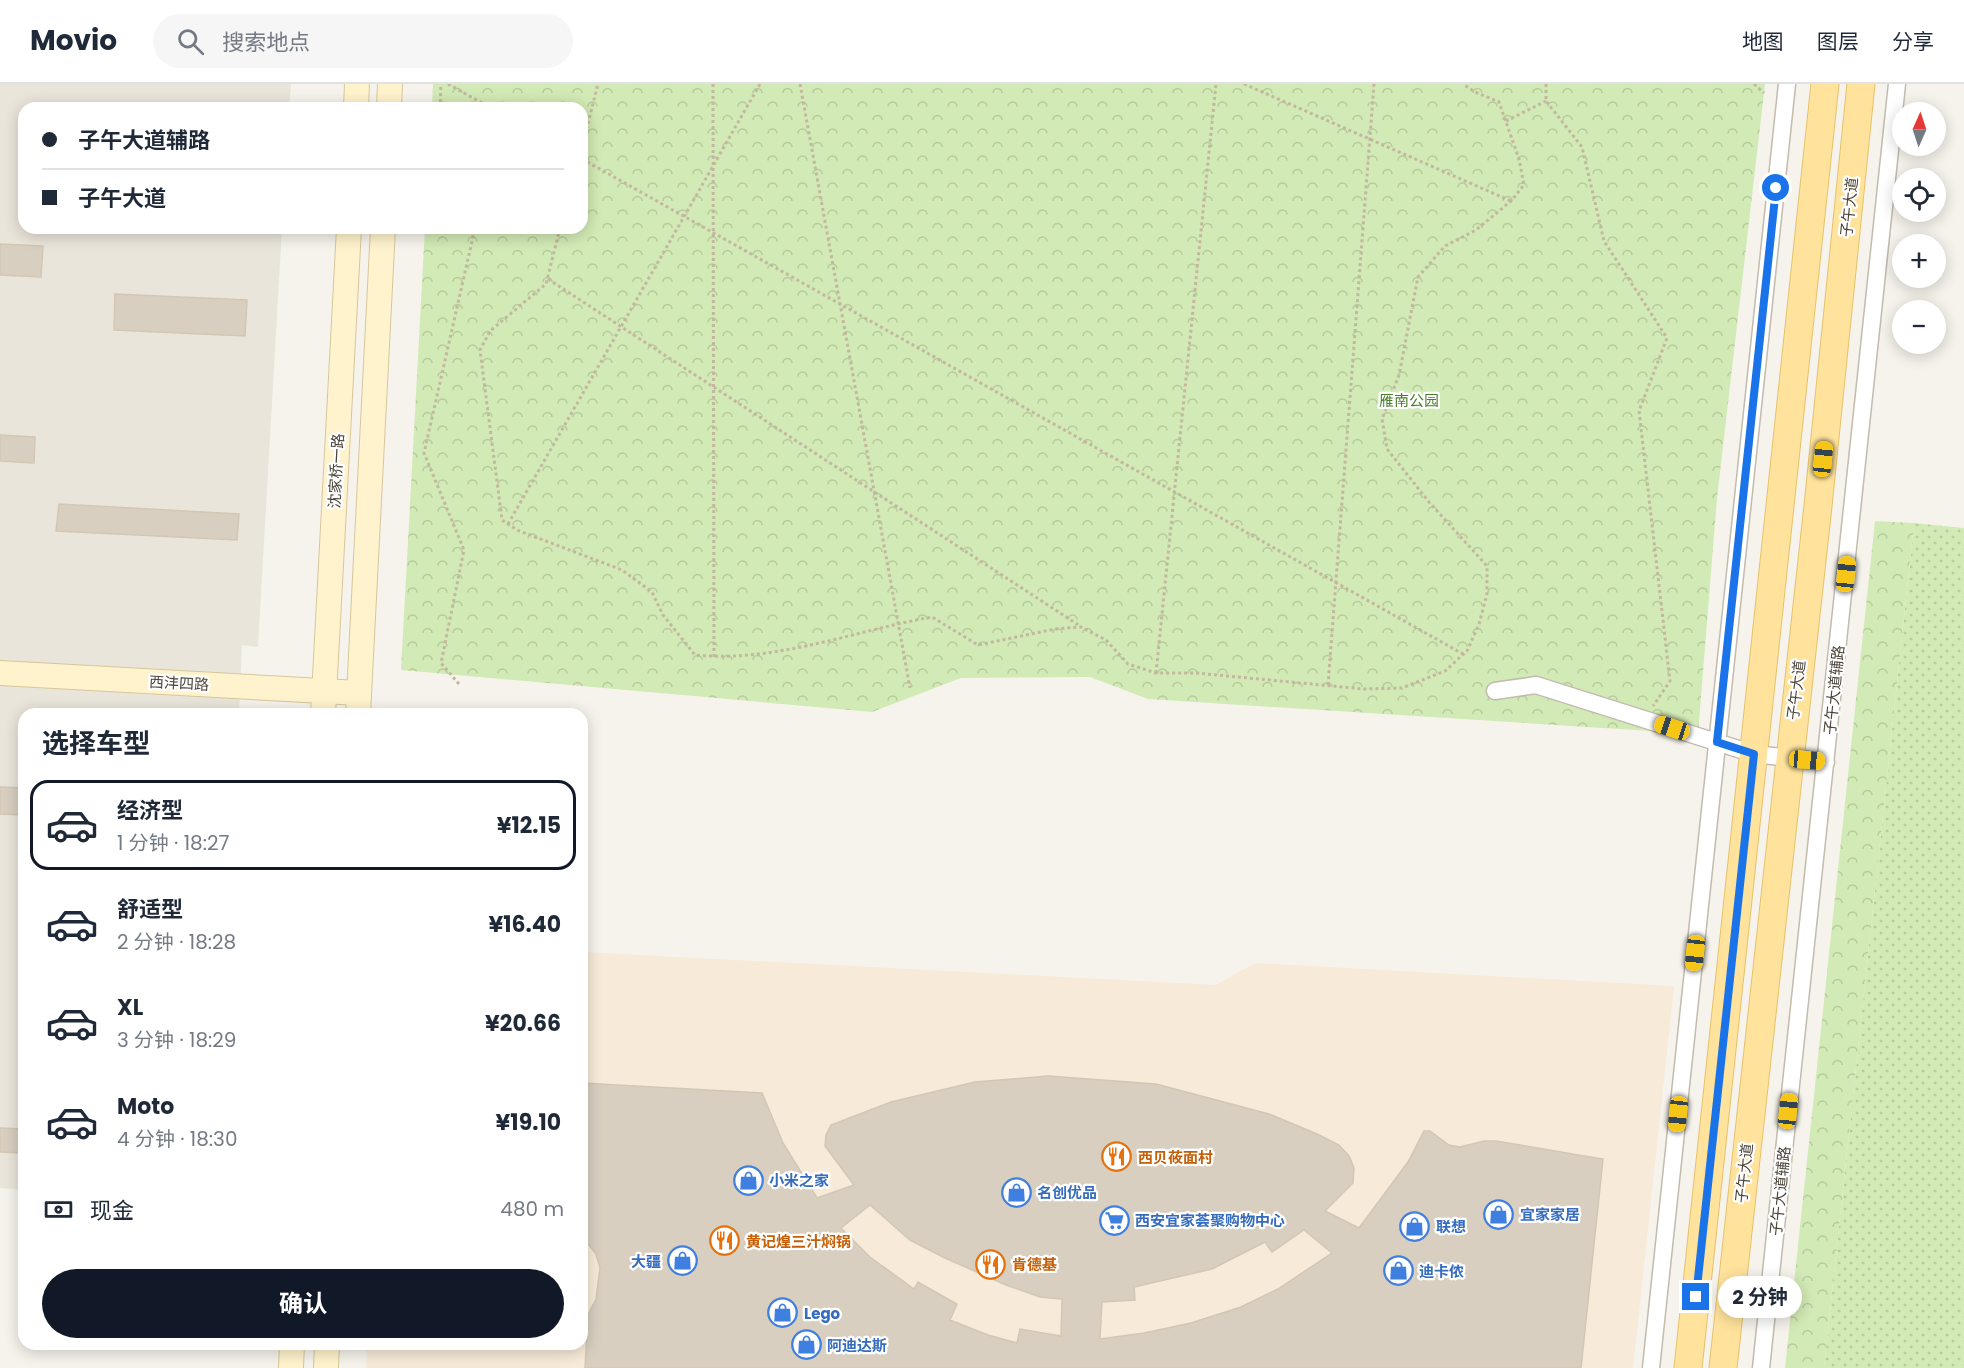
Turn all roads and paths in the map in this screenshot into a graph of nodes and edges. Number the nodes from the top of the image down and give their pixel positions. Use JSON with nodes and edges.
{"nodes":[{"id":1,"x":357,"y":84,"type":"edge"},
{"id":2,"x":390,"y":84,"type":"edge"},
{"id":3,"x":441,"y":84,"type":"edge"},
{"id":4,"x":448,"y":84,"type":"edge"},
{"id":5,"x":598,"y":84,"type":"edge"},
{"id":6,"x":713,"y":84,"type":"edge"},
{"id":7,"x":760,"y":84,"type":"edge"},
{"id":8,"x":800,"y":84,"type":"edge"},
{"id":9,"x":1216,"y":84,"type":"edge"},
{"id":10,"x":1244,"y":84,"type":"edge"},
{"id":11,"x":1374,"y":84,"type":"edge"},
{"id":12,"x":1464,"y":84,"type":"edge"},
{"id":13,"x":1546,"y":84,"type":"edge"},
{"id":14,"x":1754,"y":84,"type":"edge"},
{"id":15,"x":1787,"y":84,"type":"edge"},
{"id":16,"x":1825,"y":84,"type":"edge"},
{"id":17,"x":1861,"y":84,"type":"edge"},
{"id":18,"x":1897,"y":84,"type":"edge"},
{"id":19,"x":1764,"y":93,"type":"dead end"},
{"id":20,"x":1546,"y":101,"type":"junction"},
{"id":21,"x":356,"y":102,"type":"edge"},
{"id":22,"x":389,"y":102,"type":"edge"},
{"id":23,"x":440,"y":102,"type":"edge"},
{"id":24,"x":480,"y":102,"type":"edge"},
{"id":25,"x":1506,"y":121,"type":"junction"},
{"id":26,"x":588,"y":123,"type":"edge"},
{"id":27,"x":1370,"y":139,"type":"junction"},
{"id":28,"x":588,"y":162,"type":"edge"},
{"id":29,"x":713,"y":165,"type":"junction"},
{"id":30,"x":1511,"y":201,"type":"junction"},
{"id":31,"x":684,"y":216,"type":"junction"},
{"id":32,"x":713,"y":233,"type":"junction"},
{"id":33,"x":349,"y":234,"type":"edge"},
{"id":34,"x":383,"y":234,"type":"edge"},
{"id":35,"x":474,"y":234,"type":"edge"},
{"id":36,"x":559,"y":234,"type":"edge"},
{"id":37,"x":547,"y":278,"type":"junction"},
{"id":38,"x":840,"y":304,"type":"junction"},
{"id":39,"x":621,"y":326,"type":"junction"},
{"id":40,"x":713,"y":387,"type":"junction"},
{"id":41,"x":874,"y":492,"type":"junction"},
{"id":42,"x":1174,"y":492,"type":"junction"},
{"id":43,"x":508,"y":524,"type":"junction"},
{"id":44,"x":1336,"y":583,"type":"junction"},
{"id":45,"x":898,"y":623,"type":"junction"},
{"id":46,"x":1082,"y":627,"type":"junction"},
{"id":47,"x":1463,"y":654,"type":"junction"},
{"id":48,"x":714,"y":657,"type":"junction"},
{"id":49,"x":0,"y":673,"type":"edge"},
{"id":50,"x":1156,"y":673,"type":"junction"},
{"id":51,"x":459,"y":684,"type":"dead end"},
{"id":52,"x":1328,"y":685,"type":"junction"},
{"id":53,"x":910,"y":688,"type":"dead end"},
{"id":54,"x":1495,"y":691,"type":"dead end"},
{"id":55,"x":323,"y":702,"type":"edge"},
{"id":56,"x":358,"y":704,"type":"edge"},
{"id":57,"x":1650,"y":709,"type":"dead end"},
{"id":58,"x":1717,"y":742,"type":"junction"},
{"id":59,"x":1754,"y":754,"type":"junction"},
{"id":60,"x":1789,"y":758,"type":"junction"},
{"id":61,"x":1826,"y":762,"type":"junction"},
{"id":62,"x":292,"y":1350,"type":"edge"},
{"id":63,"x":327,"y":1350,"type":"edge"},
{"id":64,"x":291,"y":1368,"type":"edge"},
{"id":65,"x":326,"y":1368,"type":"edge"},
{"id":66,"x":1651,"y":1368,"type":"edge"},
{"id":67,"x":1688,"y":1368,"type":"edge"},
{"id":68,"x":1722,"y":1368,"type":"edge"},
{"id":69,"x":1761,"y":1368,"type":"edge"}],
"edges":[{"from":1,"to":21,"type":"main road"},
{"from":2,"to":22,"type":"main road"},
{"from":3,"to":23,"type":"path"},
{"from":4,"to":24,"type":"path"},
{"from":5,"to":26,"type":"path"},
{"from":6,"to":29,"type":"path"},
{"from":7,"to":29,"type":"path"},
{"from":8,"to":38,"type":"path"},
{"from":9,"to":42,"type":"path"},
{"from":10,"to":27,"type":"path"},
{"from":11,"to":27,"type":"path"},
{"from":12,"to":25,"type":"path"},
{"from":13,"to":20,"type":"path"},
{"from":14,"to":19,"type":"path"},
{"from":15,"to":58,"type":"street"},
{"from":16,"to":59,"type":"main road"},
{"from":17,"to":60,"type":"main road","name":"子午大道"},
{"from":18,"to":61,"type":"street","name":"子午大道辅路"},
{"from":20,"to":25,"type":"path"},
{"from":20,"to":57,"type":"path"},
{"from":25,"to":30,"type":"path"},
{"from":27,"to":30,"type":"path"},
{"from":27,"to":44,"type":"path"},
{"from":28,"to":31,"type":"path"},
{"from":29,"to":31,"type":"path"},
{"from":29,"to":32,"type":"path"},
{"from":30,"to":47,"type":"path"},
{"from":31,"to":32,"type":"path"},
{"from":31,"to":39,"type":"path"},
{"from":32,"to":38,"type":"path"},
{"from":32,"to":40,"type":"path"},
{"from":33,"to":55,"type":"main road","name":"沈家桥一路"},
{"from":34,"to":56,"type":"main road"},
{"from":35,"to":51,"type":"path"},
{"from":36,"to":37,"type":"path"},
{"from":37,"to":39,"type":"path"},
{"from":37,"to":43,"type":"path"},
{"from":38,"to":41,"type":"path"},
{"from":38,"to":42,"type":"path"},
{"from":39,"to":40,"type":"path"},
{"from":39,"to":43,"type":"path"},
{"from":40,"to":41,"type":"path"},
{"from":40,"to":48,"type":"path"},
{"from":41,"to":45,"type":"path"},
{"from":41,"to":46,"type":"path"},
{"from":42,"to":44,"type":"path"},
{"from":42,"to":50,"type":"path"},
{"from":43,"to":48,"type":"path"},
{"from":44,"to":47,"type":"path"},
{"from":44,"to":52,"type":"path"},
{"from":45,"to":46,"type":"path"},
{"from":45,"to":48,"type":"path"},
{"from":45,"to":53,"type":"path"},
{"from":46,"to":50,"type":"path"},
{"from":47,"to":52,"type":"path"},
{"from":49,"to":55,"type":"main road","name":"西沣四路"},
{"from":50,"to":52,"type":"path"},
{"from":54,"to":58,"type":"street"},
{"from":55,"to":56,"type":"main road","name":"西沣四路"},
{"from":58,"to":59,"type":"street"},
{"from":58,"to":66,"type":"street"},
{"from":59,"to":60,"type":"street"},
{"from":59,"to":67,"type":"main road"},
{"from":60,"to":61,"type":"street"},
{"from":60,"to":68,"type":"main road","name":"子午大道"},
{"from":61,"to":69,"type":"street","name":"子午大道辅路"},
{"from":62,"to":64,"type":"main road"},
{"from":63,"to":65,"type":"main road"}]}
